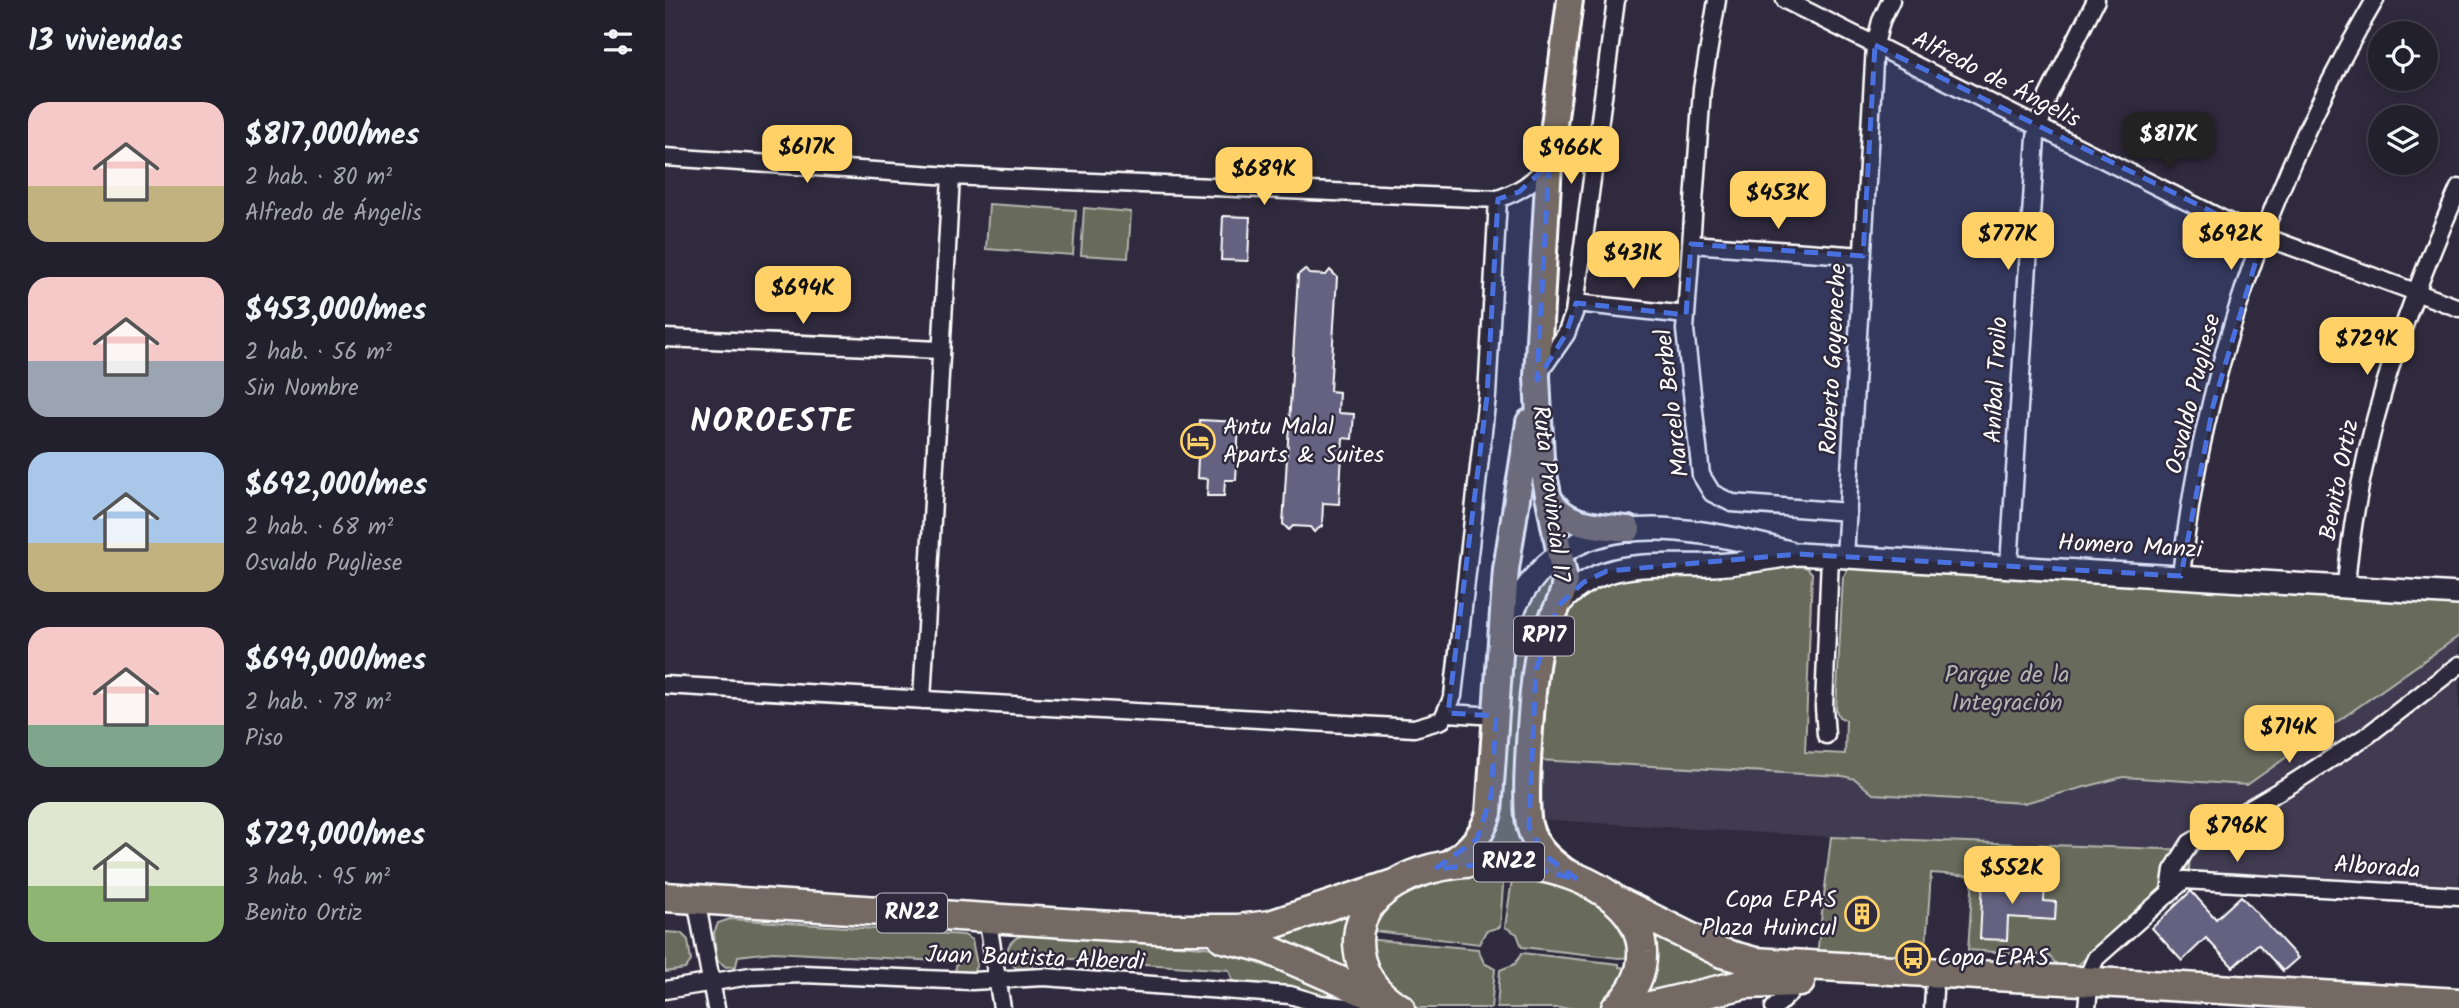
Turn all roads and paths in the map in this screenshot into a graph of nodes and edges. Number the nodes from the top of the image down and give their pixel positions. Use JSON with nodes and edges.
{"nodes":[{"id":1,"x":1570,"y":0,"type":"edge"},
{"id":2,"x":1616,"y":0,"type":"edge"},
{"id":3,"x":1717,"y":0,"type":"edge"},
{"id":4,"x":1785,"y":0,"type":"edge"},
{"id":5,"x":1891,"y":0,"type":"edge"},
{"id":6,"x":2096,"y":0,"type":"edge"},
{"id":7,"x":2375,"y":0,"type":"edge"},
{"id":8,"x":1875,"y":45,"type":"junction"},
{"id":9,"x":2038,"y":127,"type":"junction"},
{"id":10,"x":665,"y":157,"type":"edge"},
{"id":11,"x":1549,"y":163,"type":"junction"},
{"id":12,"x":951,"y":176,"type":"junction"},
{"id":13,"x":2459,"y":188,"type":"edge"},
{"id":14,"x":1498,"y":199,"type":"junction"},
{"id":15,"x":2263,"y":237,"type":"junction"},
{"id":16,"x":1691,"y":244,"type":"junction"},
{"id":17,"x":1863,"y":256,"type":"junction"},
{"id":18,"x":2415,"y":292,"type":"junction"},
{"id":19,"x":1576,"y":303,"type":"junction"},
{"id":20,"x":2459,"y":308,"type":"edge"},
{"id":21,"x":1686,"y":315,"type":"junction"},
{"id":22,"x":665,"y":338,"type":"edge"},
{"id":23,"x":940,"y":351,"type":"junction"},
{"id":24,"x":1537,"y":376,"type":"junction"},
{"id":25,"x":1547,"y":493,"type":"junction"},
{"id":26,"x":1848,"y":512,"type":"junction"},
{"id":27,"x":1628,"y":529,"type":"junction"},
{"id":28,"x":1798,"y":554,"type":"junction"},
{"id":29,"x":1560,"y":555,"type":"junction"},
{"id":30,"x":1837,"y":556,"type":"junction"},
{"id":31,"x":2009,"y":566,"type":"junction"},
{"id":32,"x":2181,"y":576,"type":"junction"},
{"id":33,"x":2346,"y":585,"type":"junction"},
{"id":34,"x":2459,"y":594,"type":"edge"},
{"id":35,"x":1558,"y":606,"type":"junction"},
{"id":36,"x":1500,"y":650,"type":"junction"},
{"id":37,"x":2459,"y":664,"type":"edge"},
{"id":38,"x":665,"y":685,"type":"edge"},
{"id":39,"x":922,"y":700,"type":"junction"},
{"id":40,"x":1448,"y":713,"type":"junction"},
{"id":41,"x":1496,"y":716,"type":"junction"},
{"id":42,"x":1826,"y":736,"type":"dead end"},
{"id":43,"x":1435,"y":869,"type":"junction"},
{"id":44,"x":1578,"y":880,"type":"junction"},
{"id":45,"x":1394,"y":884,"type":"junction"},
{"id":46,"x":2170,"y":891,"type":"junction"},
{"id":47,"x":2459,"y":896,"type":"edge"},
{"id":48,"x":665,"y":897,"type":"edge"},
{"id":49,"x":696,"y":899,"type":"junction"},
{"id":50,"x":1619,"y":902,"type":"junction"},
{"id":51,"x":988,"y":918,"type":"junction"},
{"id":52,"x":1158,"y":929,"type":"junction"},
{"id":53,"x":1794,"y":973,"type":"junction"},
{"id":54,"x":997,"y":979,"type":"junction"},
{"id":55,"x":711,"y":982,"type":"junction"},
{"id":56,"x":665,"y":990,"type":"edge"},
{"id":57,"x":2088,"y":996,"type":"edge"},
{"id":58,"x":1934,"y":999,"type":"edge"},
{"id":59,"x":1286,"y":1001,"type":"edge"},
{"id":60,"x":2301,"y":1001,"type":"edge"},
{"id":61,"x":2459,"y":1003,"type":"edge"},
{"id":62,"x":1396,"y":1006,"type":"edge"},
{"id":63,"x":716,"y":1008,"type":"edge"},
{"id":64,"x":1002,"y":1008,"type":"edge"},
{"id":65,"x":1356,"y":1008,"type":"edge"},
{"id":66,"x":1616,"y":1008,"type":"edge"},
{"id":67,"x":1641,"y":1008,"type":"edge"},
{"id":68,"x":1775,"y":1008,"type":"edge"},
{"id":69,"x":2245,"y":1008,"type":"edge"}],
"edges":[{"from":1,"to":11,"type":"main road","name":"Ruta Provincial 17","number":"RP17"},
{"from":2,"to":19,"type":"street"},
{"from":3,"to":16,"type":"street","name":"Marcelo Berbel"},
{"from":4,"to":8,"type":"street","name":"Alfredo de Ángelis"},
{"from":5,"to":8,"type":"street","name":"Roberto Goyeneche"},
{"from":6,"to":9,"type":"street","name":"Aníbal Troilo"},
{"from":7,"to":15,"type":"street","name":"Osvaldo Pugliese"},
{"from":8,"to":9,"type":"street","name":"Alfredo de Ángelis"},
{"from":8,"to":17,"type":"street","name":"Roberto Goyeneche"},
{"from":9,"to":15,"type":"street","name":"Alfredo de Ángelis"},
{"from":9,"to":31,"type":"street","name":"Aníbal Troilo"},
{"from":10,"to":12,"type":"street"},
{"from":11,"to":14,"type":"street"},
{"from":11,"to":24,"type":"main road","name":"Ruta Provincial 17","number":"RP17"},
{"from":12,"to":14,"type":"street"},
{"from":12,"to":23,"type":"street"},
{"from":13,"to":18,"type":"street","name":"Benito Ortiz"},
{"from":14,"to":40,"type":"street"},
{"from":15,"to":18,"type":"street","name":"Alfredo de Ángelis"},
{"from":15,"to":32,"type":"street","name":"Osvaldo Pugliese"},
{"from":16,"to":17,"type":"street"},
{"from":16,"to":21,"type":"street","name":"Marcelo Berbel"},
{"from":17,"to":26,"type":"street","name":"Roberto Goyeneche"},
{"from":18,"to":20,"type":"street","name":"Alfredo de Ángelis"},
{"from":18,"to":33,"type":"street","name":"Benito Ortiz"},
{"from":19,"to":21,"type":"street"},
{"from":19,"to":24,"type":"street"},
{"from":21,"to":26,"type":"street","name":"Marcelo Berbel"},
{"from":22,"to":23,"type":"street"},
{"from":23,"to":39,"type":"street"},
{"from":24,"to":25,"type":"main road","name":"Ruta Provincial 17","number":"RP17"},
{"from":24,"to":36,"type":"main road","name":"Ruta Provincial 17","number":"RP17"},
{"from":25,"to":27,"type":"main road"},
{"from":25,"to":29,"type":"main road","name":"Ruta Provincial 17","number":"RP17"},
{"from":26,"to":30,"type":"street","name":"Roberto Goyeneche"},
{"from":27,"to":28,"type":"main road","name":"Homero Manzi"},
{"from":27,"to":29,"type":"main road","name":"Homero Manzi"},
{"from":28,"to":30,"type":"main road","name":"Homero Manzi"},
{"from":28,"to":35,"type":"main road","name":"Homero Manzi"},
{"from":29,"to":35,"type":"main road","name":"Ruta Provincial 17","number":"RP17"},
{"from":29,"to":36,"type":"main road","name":"Homero Manzi"},
{"from":30,"to":31,"type":"main road","name":"Homero Manzi"},
{"from":30,"to":42,"type":"street","name":"Roberto Goyeneche"},
{"from":31,"to":32,"type":"main road","name":"Homero Manzi"},
{"from":32,"to":33,"type":"main road","name":"Homero Manzi"},
{"from":33,"to":34,"type":"main road","name":"Homero Manzi"},
{"from":35,"to":44,"type":"main road","name":"Ruta Provincial 17","number":"RP17"},
{"from":36,"to":41,"type":"main road","name":"Ruta Provincial 17","number":"RP17"},
{"from":37,"to":46,"type":"street"},
{"from":38,"to":39,"type":"street"},
{"from":39,"to":40,"type":"street"},
{"from":40,"to":41,"type":"street"},
{"from":41,"to":43,"type":"main road","name":"Ruta Provincial 17","number":"RP17"},
{"from":43,"to":44,"type":"highway","number":"RN22"},
{"from":43,"to":45,"type":"highway","number":"RN22"},
{"from":44,"to":50,"type":"highway","number":"RN22"},
{"from":45,"to":52,"type":"highway","number":"RN22"},
{"from":45,"to":62,"type":"highway","number":"RN22"},
{"from":46,"to":47,"type":"street","name":"Alborada"},
{"from":46,"to":57,"type":"street","name":"Alborada"},
{"from":48,"to":49,"type":"highway","number":"RN22"},
{"from":49,"to":51,"type":"highway","number":"RN22"},
{"from":49,"to":55,"type":"street"},
{"from":50,"to":53,"type":"highway","number":"RN22"},
{"from":50,"to":66,"type":"highway","number":"RN22"},
{"from":51,"to":52,"type":"highway","number":"RN22"},
{"from":51,"to":54,"type":"street"},
{"from":52,"to":62,"type":"highway","number":"RN22"},
{"from":53,"to":57,"type":"highway","number":"RN22"},
{"from":53,"to":58,"type":"highway","number":"RN22"},
{"from":53,"to":67,"type":"highway","number":"RN22"},
{"from":53,"to":68,"type":"street"},
{"from":54,"to":55,"type":"street","name":"Juan Bautista Alberdi"},
{"from":54,"to":59,"type":"street","name":"Juan Bautista Alberdi"},
{"from":54,"to":64,"type":"street"},
{"from":55,"to":56,"type":"street","name":"Juan Bautista Alberdi"},
{"from":55,"to":63,"type":"street"},
{"from":57,"to":58,"type":"highway","number":"RN22"},
{"from":57,"to":60,"type":"highway","number":"RN22"},
{"from":57,"to":69,"type":"highway","number":"RN22"},
{"from":59,"to":65,"type":"street","name":"Juan Bautista Alberdi"},
{"from":60,"to":61,"type":"highway","number":"RN22"}]}
